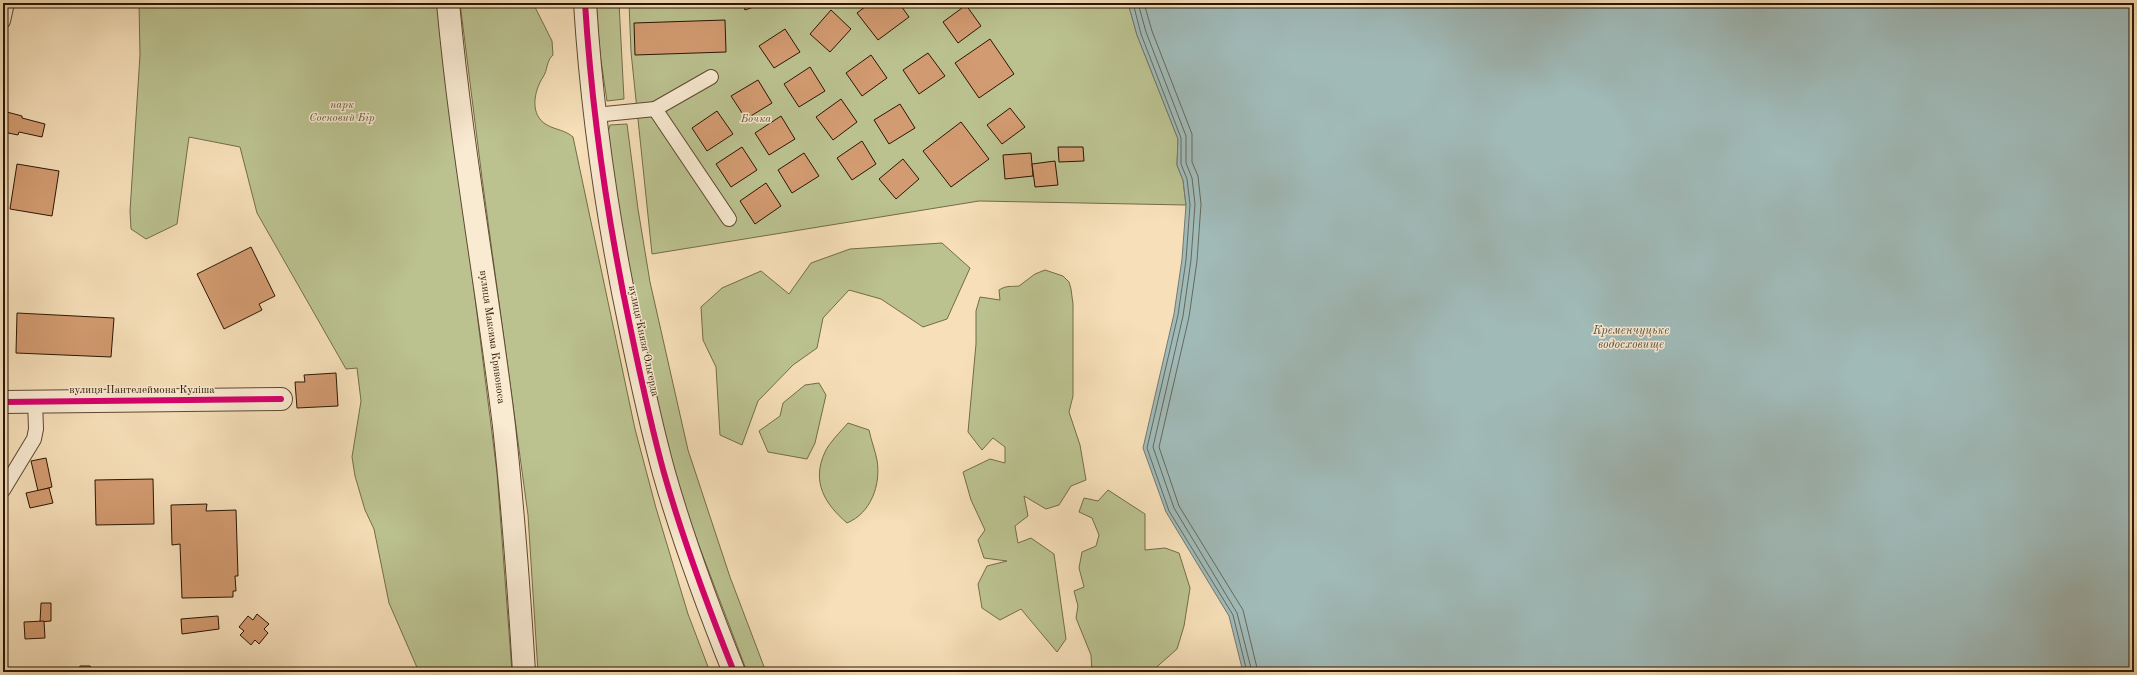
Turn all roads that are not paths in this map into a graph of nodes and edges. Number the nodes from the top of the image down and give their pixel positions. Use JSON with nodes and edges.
{"nodes":[{"id":1,"x":7,"y":3,"type":"edge"},
{"id":2,"x":448,"y":3,"type":"edge"},
{"id":3,"x":585,"y":3,"type":"edge"},
{"id":4,"x":3,"y":21,"type":"edge"},
{"id":5,"x":711,"y":77,"type":"dead end"},
{"id":6,"x":655,"y":108,"type":"junction"},
{"id":7,"x":595,"y":115,"type":"junction"},
{"id":8,"x":729,"y":219,"type":"dead end"},
{"id":9,"x":281,"y":399,"type":"dead end"},
{"id":10,"x":35,"y":401,"type":"junction"},
{"id":11,"x":3,"y":402,"type":"edge"},
{"id":12,"x":3,"y":490,"type":"edge"},
{"id":13,"x":524,"y":672,"type":"edge"},
{"id":14,"x":734,"y":672,"type":"edge"}],
"edges":[{"from":1,"to":4,"type":"lane"},
{"from":2,"to":13,"type":"street","name":"вулиця Максима Кривоноса"},
{"from":3,"to":7,"type":"street","name":"вулиця Князя Ольгерда"},
{"from":5,"to":6,"type":"lane"},
{"from":6,"to":7,"type":"lane"},
{"from":6,"to":8,"type":"lane"},
{"from":7,"to":14,"type":"street","name":"вулиця Князя Ольгерда"},
{"from":9,"to":10,"type":"street","name":"вулиця Пантелеймона Куліша"},
{"from":10,"to":11,"type":"street","name":"вулиця Пантелеймона Куліша"},
{"from":10,"to":12,"type":"lane"}]}
